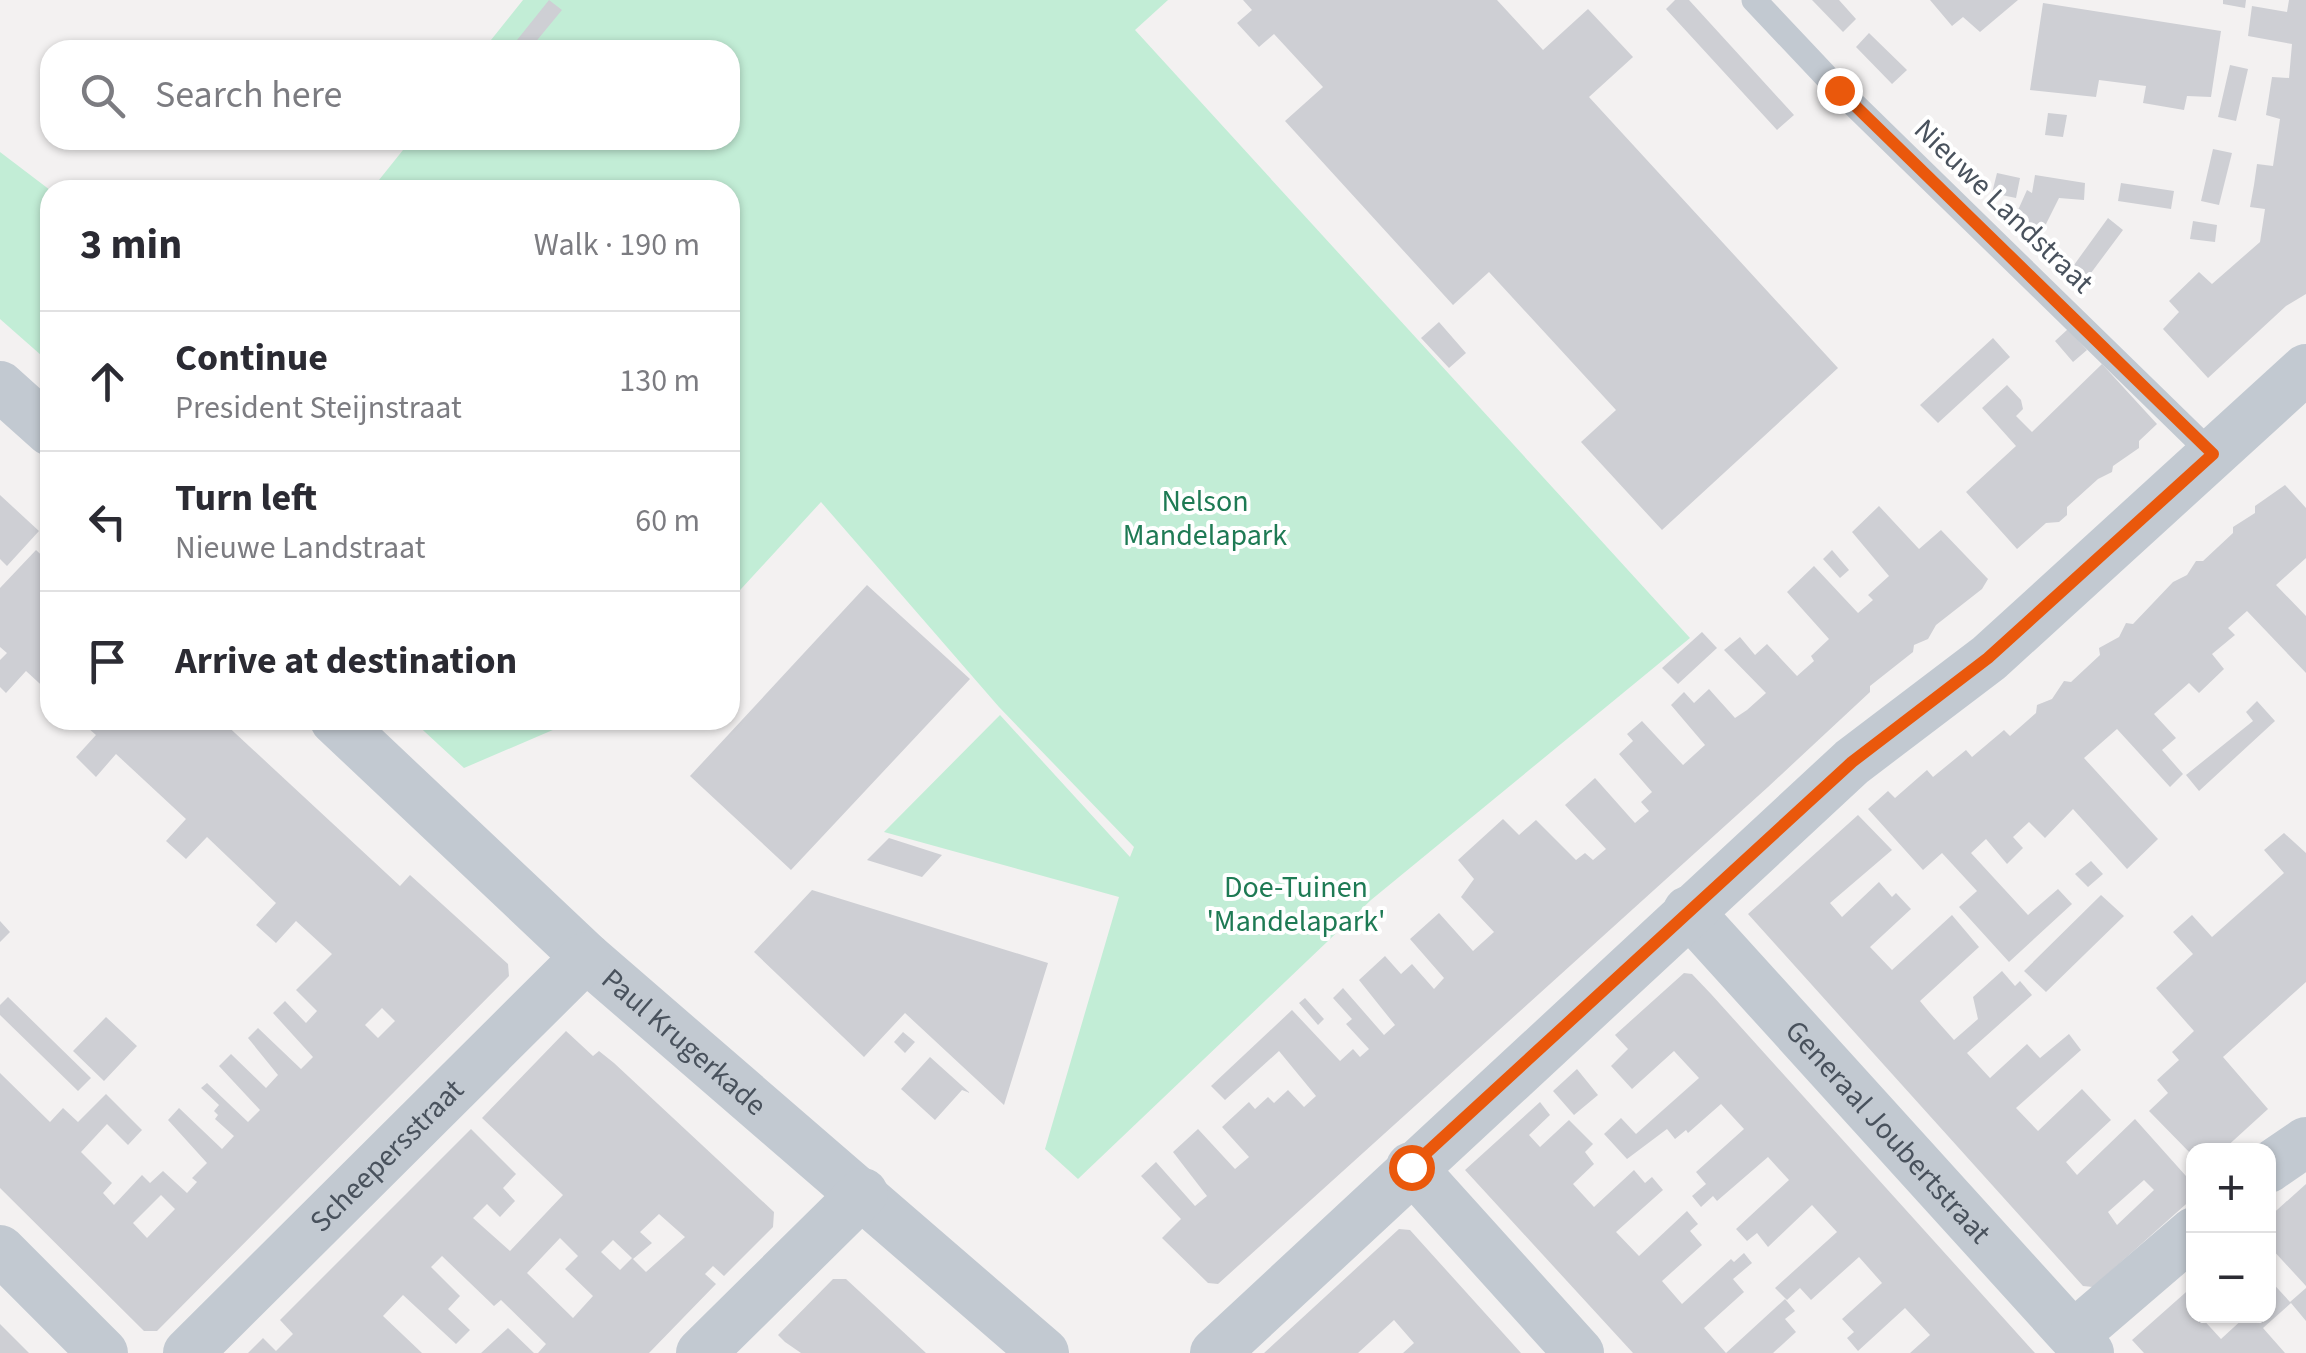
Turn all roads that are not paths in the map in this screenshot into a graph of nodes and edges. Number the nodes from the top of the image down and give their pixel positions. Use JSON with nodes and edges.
{"nodes":[{"id":1,"x":1754,"y":0,"type":"edge"},
{"id":2,"x":2306,"y":368,"type":"edge"},
{"id":3,"x":0,"y":386,"type":"edge"},
{"id":4,"x":40,"y":422,"type":"edge"},
{"id":5,"x":2213,"y":454,"type":"junction"},
{"id":6,"x":346,"y":730,"type":"edge"},
{"id":7,"x":1688,"y":911,"type":"junction"},
{"id":8,"x":586,"y":957,"type":"junction"},
{"id":9,"x":2306,"y":1142,"type":"edge"},
{"id":10,"x":2276,"y":1163,"type":"edge"},
{"id":11,"x":1411,"y":1167,"type":"junction"},
{"id":12,"x":863,"y":1192,"type":"junction"},
{"id":13,"x":2193,"y":1233,"type":"edge"},
{"id":14,"x":0,"y":1250,"type":"edge"},
{"id":15,"x":2082,"y":1344,"type":"edge"},
{"id":16,"x":103,"y":1353,"type":"edge"},
{"id":17,"x":188,"y":1353,"type":"edge"},
{"id":18,"x":701,"y":1353,"type":"edge"},
{"id":19,"x":1044,"y":1353,"type":"edge"},
{"id":20,"x":1215,"y":1353,"type":"edge"},
{"id":21,"x":1578,"y":1353,"type":"edge"}],
"edges":[{"from":1,"to":5,"type":"lane","name":"Nieuwe Landstraat"},
{"from":2,"to":5,"type":"street"},
{"from":3,"to":4,"type":"street"},
{"from":5,"to":7,"type":"street"},
{"from":6,"to":8,"type":"street","name":"Paul Krugerkade"},
{"from":7,"to":11,"type":"street"},
{"from":7,"to":15,"type":"street","name":"Generaal Joubertstraat"},
{"from":8,"to":12,"type":"street","name":"Paul Krugerkade"},
{"from":8,"to":17,"type":"street","name":"Scheepersstraat"},
{"from":9,"to":10,"type":"street"},
{"from":11,"to":20,"type":"street"},
{"from":11,"to":21,"type":"street"},
{"from":12,"to":18,"type":"street"},
{"from":12,"to":19,"type":"street","name":"Paul Krugerkade"},
{"from":13,"to":15,"type":"street"},
{"from":14,"to":16,"type":"street"}]}
